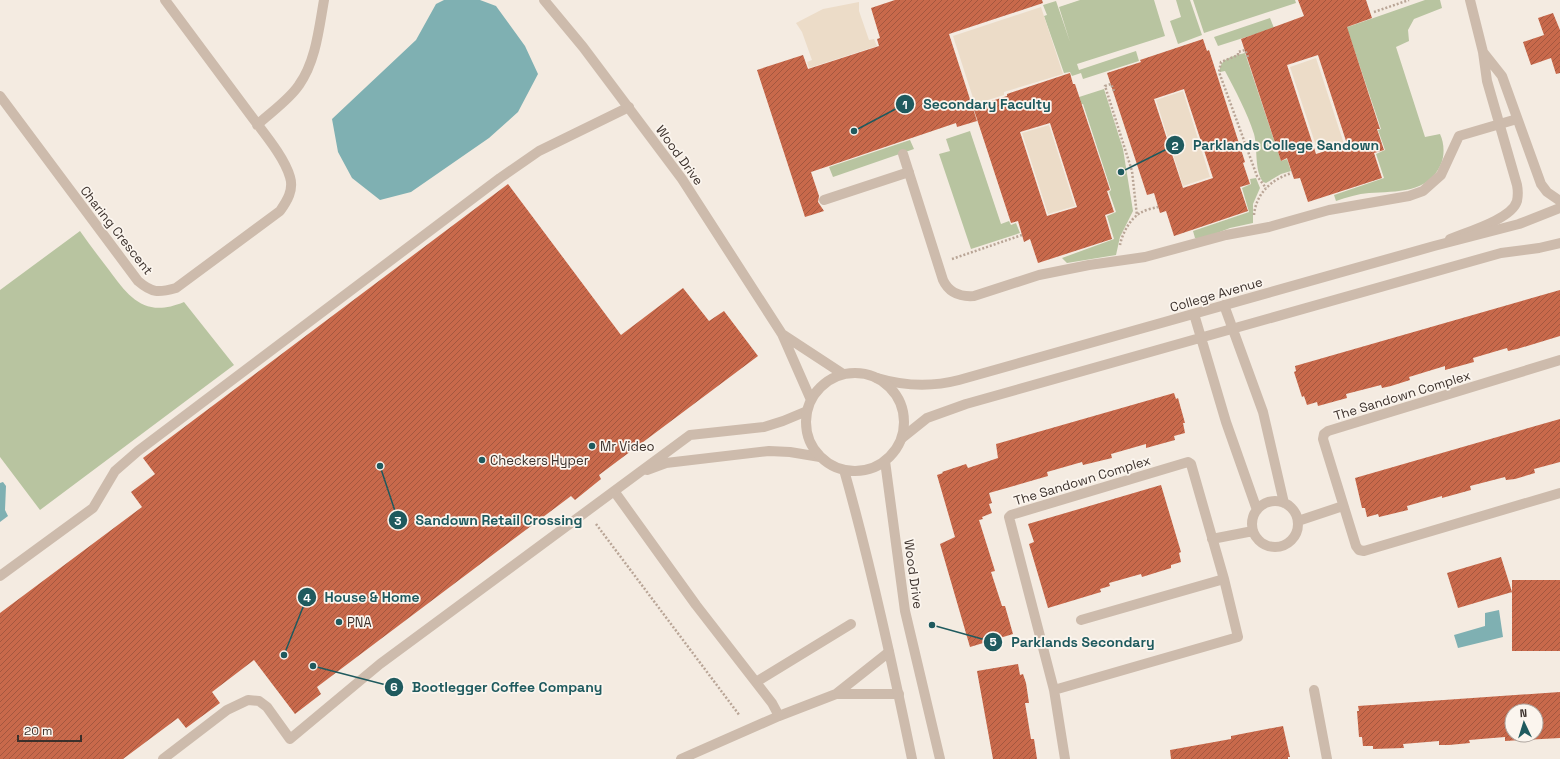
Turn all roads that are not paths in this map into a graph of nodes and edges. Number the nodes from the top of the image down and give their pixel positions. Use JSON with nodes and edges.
{"nodes":[{"id":1,"x":165,"y":0,"type":"edge"},
{"id":2,"x":324,"y":0,"type":"edge"},
{"id":3,"x":544,"y":0,"type":"edge"},
{"id":4,"x":1470,"y":0,"type":"edge"},
{"id":5,"x":1484,"y":52,"type":"junction"},
{"id":6,"x":0,"y":96,"type":"edge"},
{"id":7,"x":628,"y":107,"type":"junction"},
{"id":8,"x":1517,"y":119,"type":"junction"},
{"id":9,"x":257,"y":124,"type":"junction"},
{"id":10,"x":1499,"y":124,"type":"junction"},
{"id":11,"x":903,"y":154,"type":"dead end"},
{"id":12,"x":909,"y":172,"type":"junction"},
{"id":13,"x":824,"y":200,"type":"dead end"},
{"id":14,"x":1560,"y":201,"type":"edge"},
{"id":15,"x":1560,"y":208,"type":"edge"},
{"id":16,"x":1560,"y":243,"type":"edge"},
{"id":17,"x":1434,"y":246,"type":"junction"},
{"id":18,"x":1224,"y":305,"type":"junction"},
{"id":19,"x":1194,"y":314,"type":"junction"},
{"id":20,"x":1232,"y":329,"type":"junction"},
{"id":21,"x":782,"y":334,"type":"junction"},
{"id":22,"x":1200,"y":339,"type":"junction"},
{"id":23,"x":1560,"y":360,"type":"edge"},
{"id":24,"x":843,"y":374,"type":"junction"},
{"id":25,"x":877,"y":378,"type":"junction"},
{"id":26,"x":811,"y":400,"type":"junction"},
{"id":27,"x":807,"y":411,"type":"junction"},
{"id":28,"x":902,"y":438,"type":"junction"},
{"id":29,"x":820,"y":456,"type":"junction"},
{"id":30,"x":885,"y":461,"type":"junction"},
{"id":31,"x":844,"y":470,"type":"junction"},
{"id":32,"x":638,"y":474,"type":"junction"},
{"id":33,"x":614,"y":492,"type":"junction"},
{"id":34,"x":1560,"y":493,"type":"edge"},
{"id":35,"x":1284,"y":503,"type":"junction"},
{"id":36,"x":1343,"y":506,"type":"junction"},
{"id":37,"x":1257,"y":510,"type":"junction"},
{"id":38,"x":1298,"y":521,"type":"junction"},
{"id":39,"x":1253,"y":531,"type":"junction"},
{"id":40,"x":1212,"y":539,"type":"junction"},
{"id":41,"x":0,"y":576,"type":"edge"},
{"id":42,"x":1224,"y":579,"type":"junction"},
{"id":43,"x":1081,"y":620,"type":"dead end"},
{"id":44,"x":851,"y":624,"type":"dead end"},
{"id":45,"x":889,"y":652,"type":"junction"},
{"id":46,"x":756,"y":682,"type":"junction"},
{"id":47,"x":1054,"y":690,"type":"junction"},
{"id":48,"x":1314,"y":690,"type":"dead end"},
{"id":49,"x":836,"y":694,"type":"junction"},
{"id":50,"x":899,"y":694,"type":"junction"},
{"id":51,"x":779,"y":716,"type":"junction"},
{"id":52,"x":163,"y":759,"type":"edge"},
{"id":53,"x":681,"y":759,"type":"edge"},
{"id":54,"x":912,"y":759,"type":"edge"},
{"id":55,"x":940,"y":759,"type":"edge"},
{"id":56,"x":1065,"y":759,"type":"edge"},
{"id":57,"x":1327,"y":759,"type":"edge"}],
"edges":[{"from":1,"to":9,"type":"street","name":"Charing Crescent"},
{"from":2,"to":9,"type":"street"},
{"from":3,"to":7,"type":"street","name":"Wood Drive"},
{"from":4,"to":5,"type":"street"},
{"from":5,"to":8,"type":"street"},
{"from":5,"to":10,"type":"street"},
{"from":6,"to":9,"type":"street","name":"Charing Crescent"},
{"from":7,"to":21,"type":"street","name":"Wood Drive"},
{"from":7,"to":41,"type":"street"},
{"from":8,"to":10,"type":"street"},
{"from":8,"to":14,"type":"street"},
{"from":10,"to":12,"type":"street"},
{"from":10,"to":17,"type":"street"},
{"from":11,"to":12,"type":"street"},
{"from":12,"to":13,"type":"street"},
{"from":15,"to":17,"type":"street","name":"College Avenue"},
{"from":16,"to":20,"type":"street"},
{"from":17,"to":18,"type":"street","name":"College Avenue"},
{"from":18,"to":19,"type":"street","name":"College Avenue"},
{"from":18,"to":20,"type":"street"},
{"from":19,"to":22,"type":"street"},
{"from":19,"to":25,"type":"street","name":"College Avenue"},
{"from":20,"to":22,"type":"street"},
{"from":20,"to":35,"type":"street"},
{"from":21,"to":24,"type":"street","name":"Wood Drive"},
{"from":21,"to":26,"type":"street","name":"Wood Drive"},
{"from":22,"to":28,"type":"street"},
{"from":22,"to":37,"type":"street"},
{"from":23,"to":36,"type":"street","name":"The Sandown Complex"},
{"from":24,"to":25,"type":"street"},
{"from":24,"to":26,"type":"street"},
{"from":25,"to":28,"type":"street"},
{"from":26,"to":27,"type":"street"},
{"from":27,"to":29,"type":"street"},
{"from":27,"to":32,"type":"street"},
{"from":28,"to":30,"type":"street"},
{"from":29,"to":31,"type":"street"},
{"from":29,"to":32,"type":"street"},
{"from":30,"to":31,"type":"street"},
{"from":30,"to":55,"type":"street","name":"Wood Drive"},
{"from":31,"to":45,"type":"street"},
{"from":32,"to":33,"type":"street"},
{"from":33,"to":46,"type":"street"},
{"from":33,"to":52,"type":"street"},
{"from":34,"to":36,"type":"street","name":"The Sandown Complex"},
{"from":35,"to":37,"type":"street"},
{"from":35,"to":38,"type":"street"},
{"from":36,"to":38,"type":"street"},
{"from":37,"to":39,"type":"street"},
{"from":38,"to":39,"type":"street"},
{"from":39,"to":40,"type":"street"},
{"from":40,"to":42,"type":"street","name":"The Sandown Complex"},
{"from":40,"to":47,"type":"street","name":"The Sandown Complex"},
{"from":42,"to":43,"type":"street"},
{"from":42,"to":47,"type":"street","name":"The Sandown Complex"},
{"from":44,"to":46,"type":"street"},
{"from":45,"to":49,"type":"street"},
{"from":45,"to":50,"type":"street"},
{"from":46,"to":51,"type":"street"},
{"from":47,"to":56,"type":"street","name":"The Sandown Complex"},
{"from":48,"to":57,"type":"street"},
{"from":49,"to":50,"type":"street"},
{"from":49,"to":51,"type":"street"},
{"from":50,"to":54,"type":"street"},
{"from":51,"to":53,"type":"street"}]}
